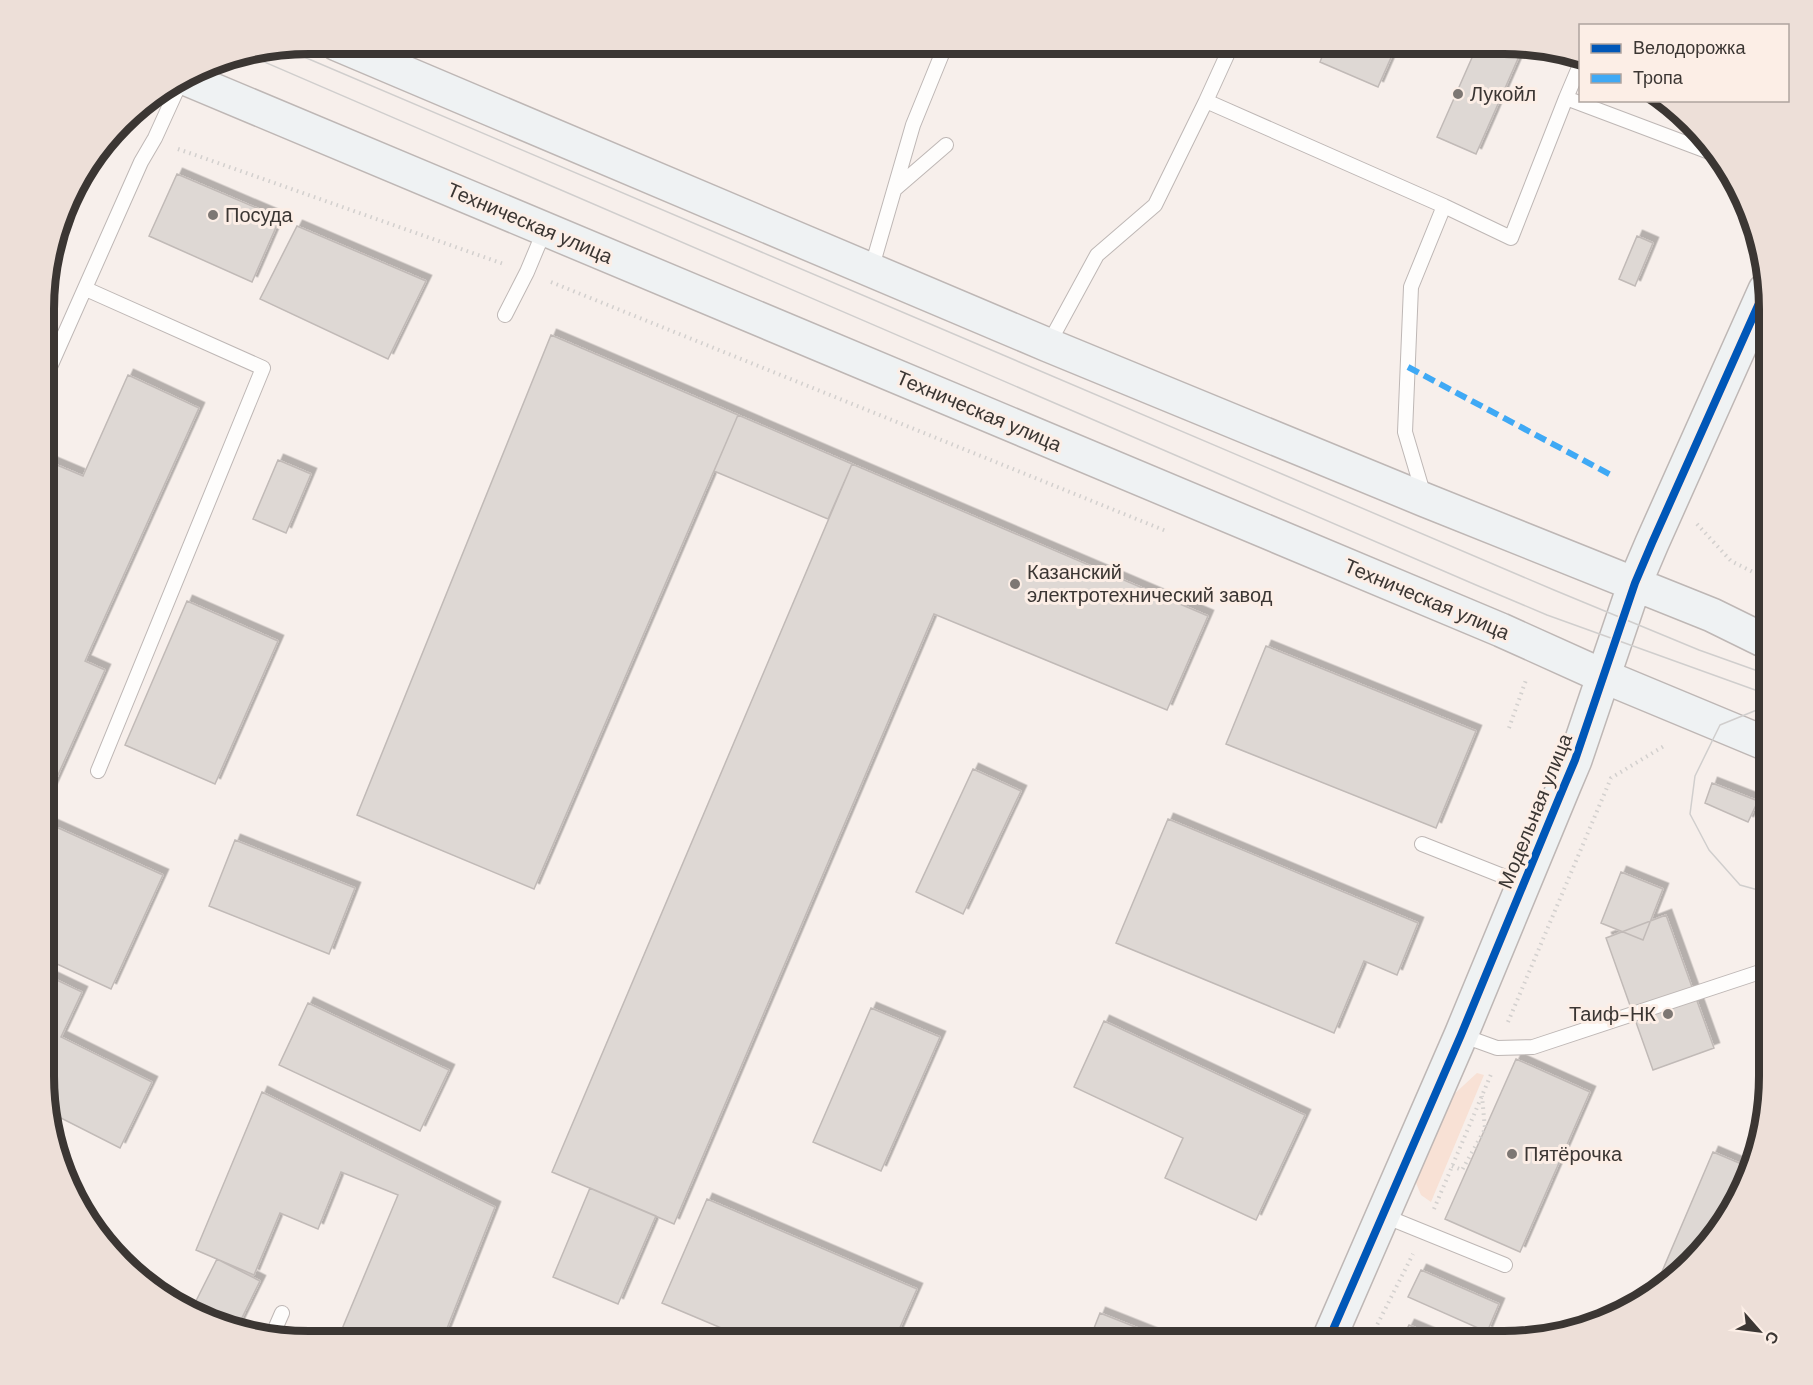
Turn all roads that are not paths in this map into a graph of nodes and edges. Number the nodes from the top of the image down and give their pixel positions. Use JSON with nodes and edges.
{"nodes":[{"id":1,"x":383,"y":54,"type":"edge"},
{"id":2,"x":942,"y":54,"type":"edge"},
{"id":3,"x":1227,"y":54,"type":"edge"},
{"id":4,"x":1579,"y":69,"type":"edge"},
{"id":5,"x":193,"y":82,"type":"edge"},
{"id":6,"x":176,"y":92,"type":"edge"},
{"id":7,"x":1566,"y":98,"type":"junction"},
{"id":8,"x":1206,"y":101,"type":"junction"},
{"id":9,"x":946,"y":145,"type":"dead end"},
{"id":10,"x":1702,"y":149,"type":"edge"},
{"id":11,"x":894,"y":190,"type":"junction"},
{"id":12,"x":1444,"y":206,"type":"junction"},
{"id":13,"x":545,"y":229,"type":"junction"},
{"id":14,"x":871,"y":270,"type":"junction"},
{"id":15,"x":86,"y":289,"type":"junction"},
{"id":16,"x":1759,"y":304,"type":"edge"},
{"id":17,"x":505,"y":315,"type":"dead end"},
{"id":18,"x":1048,"y":345,"type":"junction"},
{"id":19,"x":54,"y":359,"type":"edge"},
{"id":20,"x":1425,"y":500,"type":"junction"},
{"id":21,"x":1635,"y":584,"type":"junction"},
{"id":22,"x":1759,"y":638,"type":"edge"},
{"id":23,"x":1603,"y":676,"type":"junction"},
{"id":24,"x":1759,"y":741,"type":"edge"},
{"id":25,"x":98,"y":771,"type":"dead end"},
{"id":26,"x":1422,"y":844,"type":"dead end"},
{"id":27,"x":1523,"y":885,"type":"junction"},
{"id":28,"x":1759,"y":972,"type":"edge"},
{"id":29,"x":1461,"y":1035,"type":"junction"},
{"id":30,"x":1382,"y":1215,"type":"junction"},
{"id":31,"x":1505,"y":1265,"type":"dead end"},
{"id":32,"x":282,"y":1313,"type":"dead end"},
{"id":33,"x":275,"y":1329,"type":"edge"},
{"id":34,"x":1332,"y":1331,"type":"edge"}],
"edges":[{"from":1,"to":14,"type":"main road"},
{"from":2,"to":11,"type":"lane"},
{"from":3,"to":8,"type":"lane"},
{"from":4,"to":7,"type":"lane"},
{"from":5,"to":13,"type":"main road","name":"Техническая улица"},
{"from":6,"to":15,"type":"lane"},
{"from":7,"to":10,"type":"lane"},
{"from":7,"to":12,"type":"lane"},
{"from":8,"to":12,"type":"lane"},
{"from":8,"to":18,"type":"lane"},
{"from":9,"to":11,"type":"lane"},
{"from":11,"to":14,"type":"lane"},
{"from":12,"to":20,"type":"lane"},
{"from":13,"to":17,"type":"lane"},
{"from":13,"to":23,"type":"main road","name":"Техническая улица"},
{"from":14,"to":18,"type":"main road"},
{"from":15,"to":19,"type":"lane"},
{"from":15,"to":25,"type":"lane"},
{"from":16,"to":21,"type":"main road","name":"Модельная улица"},
{"from":18,"to":20,"type":"main road"},
{"from":20,"to":21,"type":"main road"},
{"from":21,"to":22,"type":"main road"},
{"from":21,"to":23,"type":"main road","name":"Модельная улица"},
{"from":23,"to":24,"type":"main road","name":"Техническая улица"},
{"from":23,"to":27,"type":"main road","name":"Модельная улица"},
{"from":26,"to":27,"type":"lane"},
{"from":27,"to":29,"type":"main road","name":"Модельная улица"},
{"from":28,"to":29,"type":"lane"},
{"from":29,"to":30,"type":"main road","name":"Модельная улица"},
{"from":30,"to":31,"type":"lane"},
{"from":30,"to":34,"type":"main road","name":"Модельная улица"},
{"from":32,"to":33,"type":"lane"}]}
